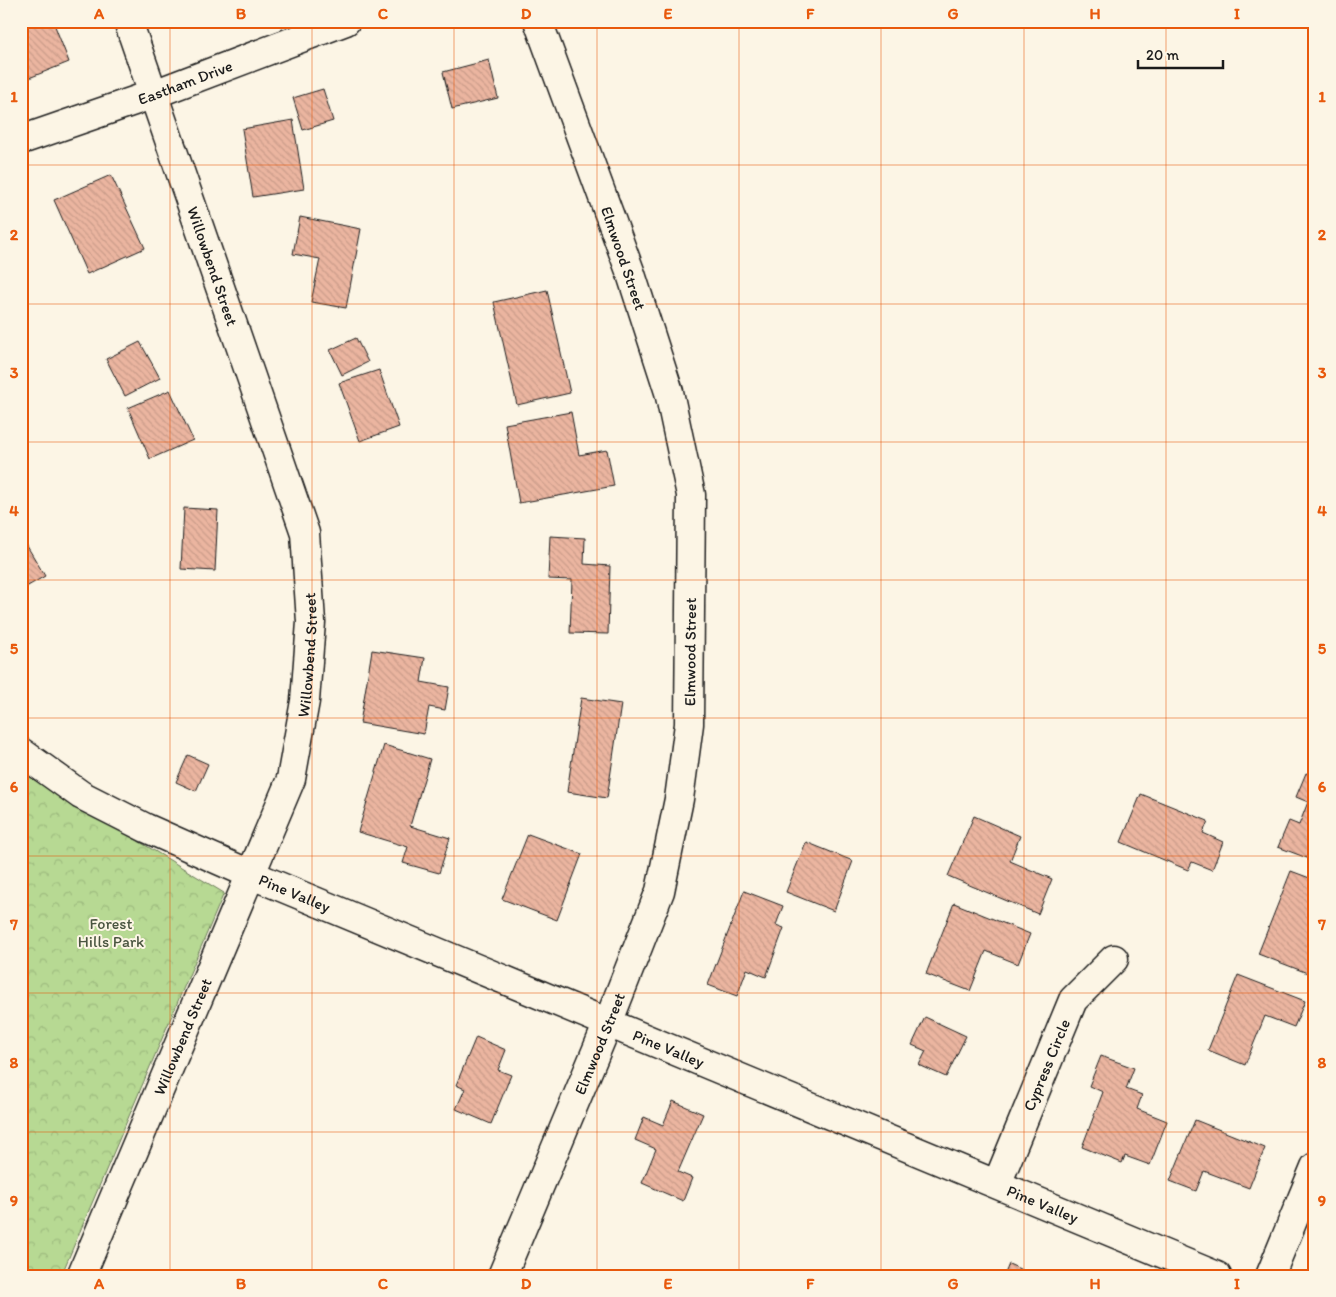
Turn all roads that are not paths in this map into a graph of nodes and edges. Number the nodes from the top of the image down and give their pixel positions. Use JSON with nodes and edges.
{"nodes":[{"id":1,"x":128,"y":21,"type":"edge"},
{"id":2,"x":346,"y":21,"type":"edge"},
{"id":3,"x":538,"y":21,"type":"edge"},
{"id":4,"x":154,"y":94,"type":"junction"},
{"id":5,"x":21,"y":140,"type":"edge"},
{"id":6,"x":21,"y":752,"type":"edge"},
{"id":7,"x":252,"y":875,"type":"junction"},
{"id":8,"x":1114,"y":959,"type":"dead end"},
{"id":9,"x":608,"y":1023,"type":"junction"},
{"id":10,"x":1315,"y":1167,"type":"edge"},
{"id":11,"x":998,"y":1184,"type":"junction"},
{"id":12,"x":81,"y":1276,"type":"edge"},
{"id":13,"x":502,"y":1276,"type":"edge"},
{"id":14,"x":1216,"y":1276,"type":"edge"},
{"id":15,"x":1270,"y":1276,"type":"edge"}],
"edges":[{"from":1,"to":4,"type":"street","name":"Willowbend Street"},
{"from":2,"to":4,"type":"street","name":"Eastham Drive"},
{"from":3,"to":9,"type":"street","name":"Elmwood Street"},
{"from":4,"to":5,"type":"street","name":"Eastham Drive"},
{"from":4,"to":7,"type":"street","name":"Willowbend Street"},
{"from":6,"to":7,"type":"street","name":"Pine Valley"},
{"from":7,"to":9,"type":"street","name":"Pine Valley"},
{"from":7,"to":12,"type":"street","name":"Willowbend Street"},
{"from":8,"to":11,"type":"street","name":"Cypress Circle"},
{"from":9,"to":11,"type":"street","name":"Pine Valley"},
{"from":9,"to":13,"type":"street","name":"Elmwood Street"},
{"from":10,"to":15,"type":"street"},
{"from":11,"to":14,"type":"street","name":"Pine Valley"}]}
